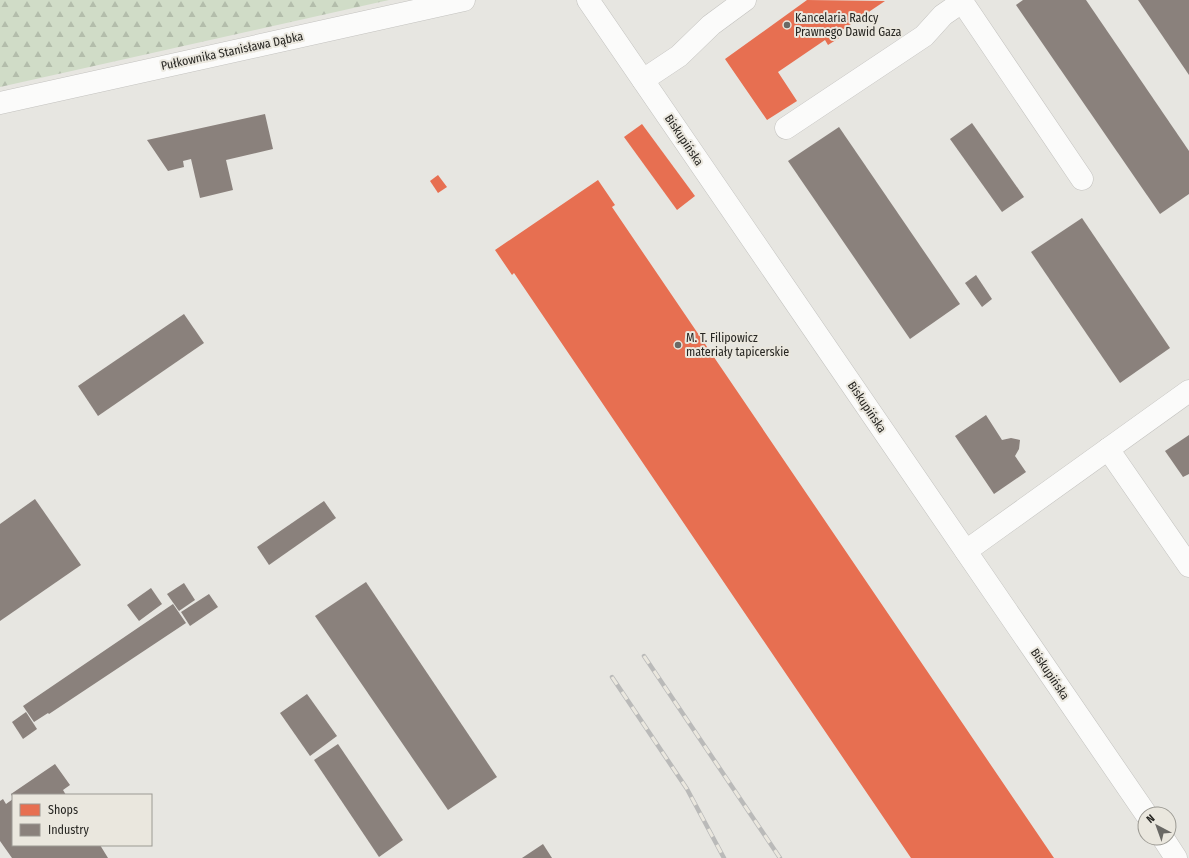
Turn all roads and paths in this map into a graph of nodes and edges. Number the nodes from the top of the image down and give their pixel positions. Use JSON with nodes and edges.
{"nodes":[{"id":1,"x":464,"y":0,"type":"edge"},
{"id":2,"x":588,"y":0,"type":"edge"},
{"id":3,"x":745,"y":0,"type":"edge"},
{"id":4,"x":962,"y":1,"type":"edge"},
{"id":5,"x":643,"y":80,"type":"junction"},
{"id":6,"x":0,"y":103,"type":"edge"},
{"id":7,"x":786,"y":128,"type":"dead end"},
{"id":8,"x":1082,"y":179,"type":"dead end"},
{"id":9,"x":1189,"y":391,"type":"edge"},
{"id":10,"x":1108,"y":449,"type":"junction"},
{"id":11,"x":966,"y":551,"type":"junction"},
{"id":12,"x":1189,"y":566,"type":"edge"},
{"id":13,"x":1141,"y":806,"type":"edge"},
{"id":14,"x":1168,"y":846,"type":"edge"},
{"id":15,"x":1176,"y":858,"type":"edge"}],
"edges":[{"from":1,"to":6,"type":"street","name":"Pułkownika Stanisława Dąbka"},
{"from":2,"to":5,"type":"street","name":"Biskupińska"},
{"from":3,"to":5,"type":"street"},
{"from":4,"to":7,"type":"street"},
{"from":4,"to":8,"type":"street"},
{"from":5,"to":11,"type":"street","name":"Biskupińska"},
{"from":9,"to":10,"type":"street"},
{"from":10,"to":11,"type":"street"},
{"from":10,"to":12,"type":"street"},
{"from":11,"to":13,"type":"street","name":"Biskupińska"},
{"from":14,"to":15,"type":"street"}]}
